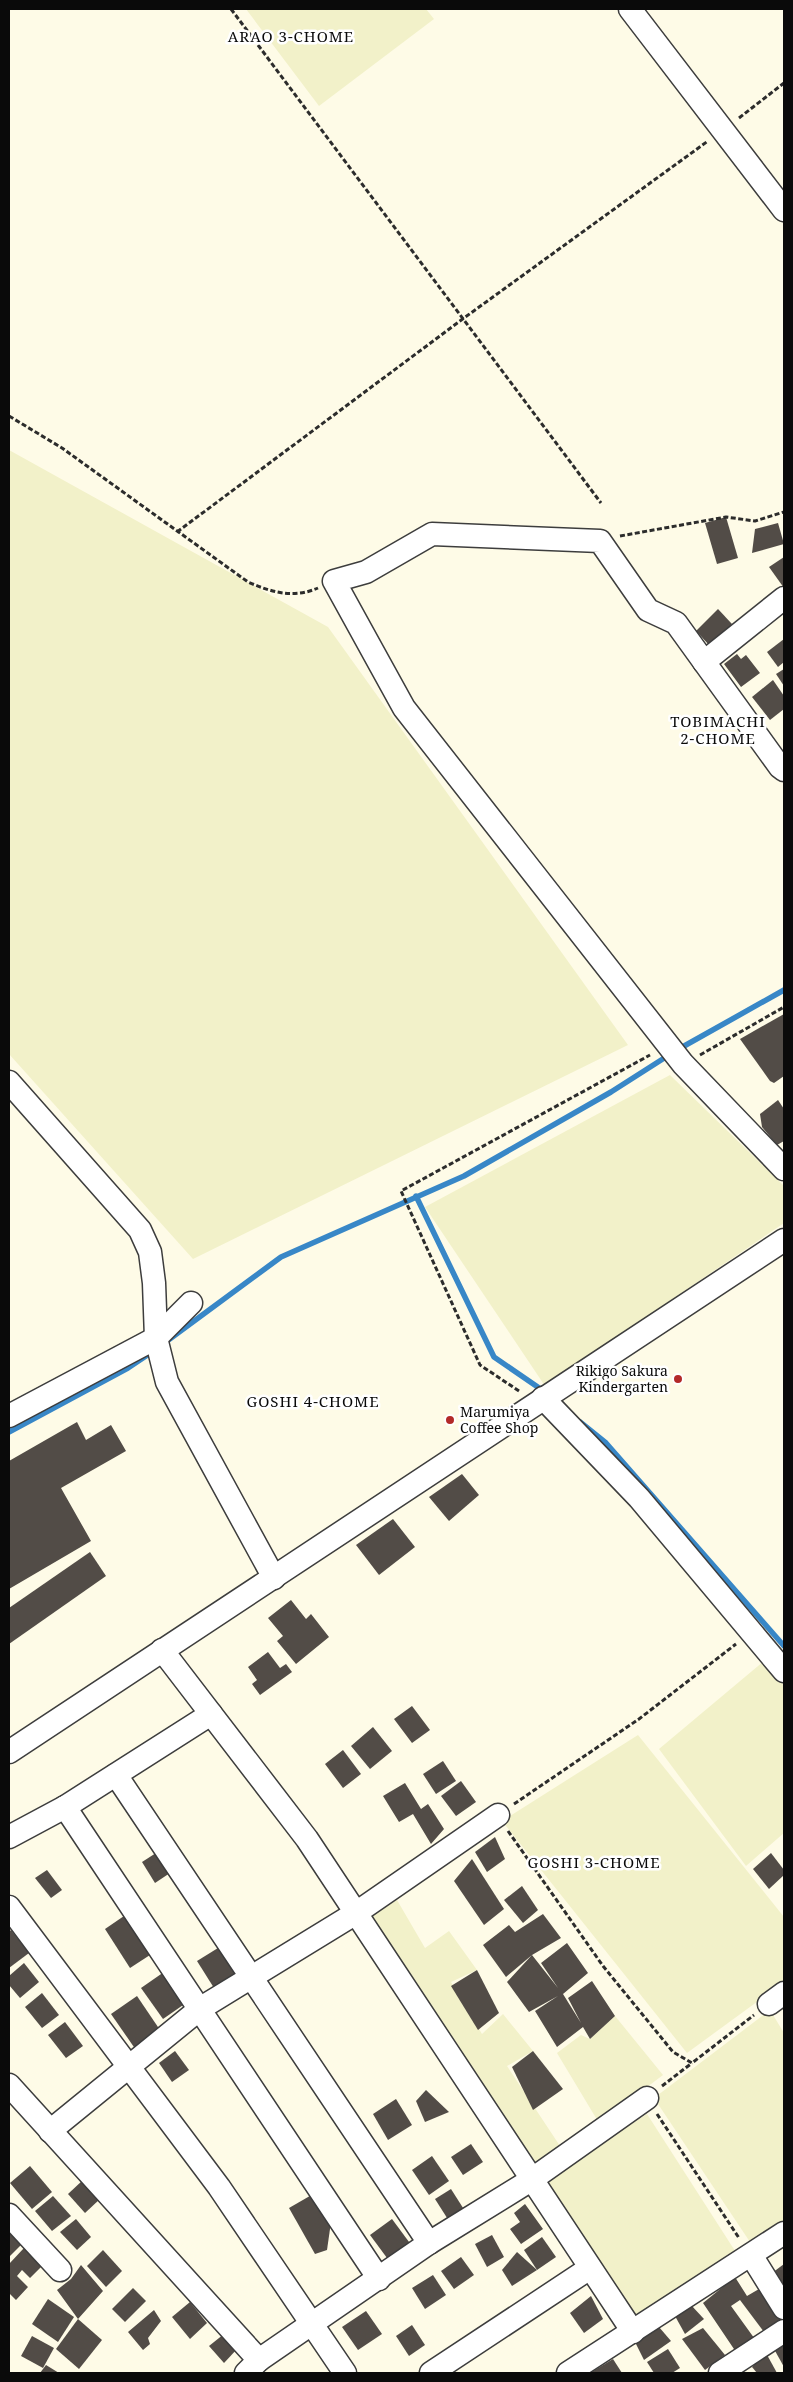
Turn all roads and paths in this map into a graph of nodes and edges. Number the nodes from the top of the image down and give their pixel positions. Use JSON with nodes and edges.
{"nodes":[{"id":1,"x":231,"y":9,"type":"edge"},
{"id":2,"x":630,"y":9,"type":"edge"},
{"id":3,"x":784,"y":83,"type":"edge"},
{"id":4,"x":722,"y":130,"type":"junction"},
{"id":5,"x":784,"y":210,"type":"edge"},
{"id":6,"x":464,"y":318,"type":"junction"},
{"id":7,"x":9,"y":416,"type":"edge"},
{"id":8,"x":601,"y":503,"type":"dead end"},
{"id":9,"x":784,"y":512,"type":"edge"},
{"id":10,"x":177,"y":532,"type":"junction"},
{"id":11,"x":600,"y":540,"type":"junction"},
{"id":12,"x":334,"y":581,"type":"junction"},
{"id":13,"x":784,"y":598,"type":"edge"},
{"id":14,"x":704,"y":662,"type":"junction"},
{"id":15,"x":784,"y":770,"type":"edge"},
{"id":16,"x":784,"y":1007,"type":"edge"},
{"id":17,"x":669,"y":1045,"type":"junction"},
{"id":18,"x":683,"y":1064,"type":"junction"},
{"id":19,"x":9,"y":1082,"type":"edge"},
{"id":20,"x":784,"y":1169,"type":"edge"},
{"id":21,"x":784,"y":1240,"type":"edge"},
{"id":22,"x":191,"y":1303,"type":"dead end"},
{"id":23,"x":156,"y":1338,"type":"junction"},
{"id":24,"x":543,"y":1398,"type":"junction"},
{"id":25,"x":9,"y":1416,"type":"edge"},
{"id":26,"x":274,"y":1578,"type":"junction"},
{"id":27,"x":751,"y":1633,"type":"junction"},
{"id":28,"x":162,"y":1650,"type":"junction"},
{"id":29,"x":784,"y":1671,"type":"edge"},
{"id":30,"x":211,"y":1714,"type":"junction"},
{"id":31,"x":9,"y":1752,"type":"edge"},
{"id":32,"x":116,"y":1775,"type":"junction"},
{"id":33,"x":65,"y":1807,"type":"junction"},
{"id":34,"x":498,"y":1815,"type":"junction"},
{"id":35,"x":9,"y":1837,"type":"edge"},
{"id":36,"x":9,"y":1907,"type":"edge"},
{"id":37,"x":356,"y":1914,"type":"junction"},
{"id":38,"x":252,"y":1977,"type":"junction"},
{"id":39,"x":776,"y":1998,"type":"edge"},
{"id":40,"x":201,"y":2008,"type":"junction"},
{"id":41,"x":692,"y":2063,"type":"junction"},
{"id":42,"x":127,"y":2066,"type":"junction"},
{"id":43,"x":9,"y":2085,"type":"edge"},
{"id":44,"x":647,"y":2098,"type":"junction"},
{"id":45,"x":50,"y":2131,"type":"junction"},
{"id":46,"x":531,"y":2180,"type":"junction"},
{"id":47,"x":9,"y":2215,"type":"edge"},
{"id":48,"x":784,"y":2233,"type":"edge"},
{"id":49,"x":428,"y":2243,"type":"junction"},
{"id":50,"x":751,"y":2255,"type":"junction"},
{"id":51,"x":590,"y":2268,"type":"junction"},
{"id":52,"x":60,"y":2270,"type":"dead end"},
{"id":53,"x":379,"y":2279,"type":"junction"},
{"id":54,"x":784,"y":2308,"type":"edge"},
{"id":55,"x":312,"y":2324,"type":"junction"},
{"id":56,"x":784,"y":2331,"type":"edge"},
{"id":57,"x":633,"y":2332,"type":"junction"},
{"id":58,"x":253,"y":2367,"type":"edge"},
{"id":59,"x":345,"y":2373,"type":"edge"},
{"id":60,"x":431,"y":2373,"type":"edge"},
{"id":61,"x":568,"y":2373,"type":"edge"},
{"id":62,"x":720,"y":2373,"type":"edge"}],
"edges":[{"from":1,"to":6,"type":"path"},
{"from":2,"to":4,"type":"street"},
{"from":3,"to":4,"type":"path"},
{"from":4,"to":5,"type":"street"},
{"from":4,"to":6,"type":"path"},
{"from":6,"to":8,"type":"path"},
{"from":6,"to":10,"type":"path"},
{"from":7,"to":10,"type":"path"},
{"from":9,"to":11,"type":"path"},
{"from":10,"to":12,"type":"path"},
{"from":11,"to":12,"type":"street"},
{"from":11,"to":14,"type":"street"},
{"from":12,"to":17,"type":"street"},
{"from":13,"to":14,"type":"street"},
{"from":14,"to":15,"type":"street"},
{"from":16,"to":18,"type":"path"},
{"from":17,"to":18,"type":"street"},
{"from":17,"to":24,"type":"path"},
{"from":18,"to":20,"type":"street"},
{"from":19,"to":23,"type":"street"},
{"from":21,"to":24,"type":"street"},
{"from":22,"to":23,"type":"street"},
{"from":23,"to":25,"type":"street"},
{"from":23,"to":26,"type":"street"},
{"from":24,"to":26,"type":"street"},
{"from":24,"to":27,"type":"street"},
{"from":26,"to":28,"type":"street"},
{"from":27,"to":29,"type":"street"},
{"from":27,"to":34,"type":"path"},
{"from":28,"to":30,"type":"street"},
{"from":28,"to":31,"type":"street"},
{"from":30,"to":32,"type":"street"},
{"from":30,"to":37,"type":"street"},
{"from":32,"to":33,"type":"street"},
{"from":32,"to":38,"type":"street"},
{"from":33,"to":35,"type":"street"},
{"from":33,"to":40,"type":"street"},
{"from":34,"to":37,"type":"street"},
{"from":34,"to":41,"type":"path"},
{"from":36,"to":42,"type":"street"},
{"from":37,"to":38,"type":"street"},
{"from":37,"to":46,"type":"street"},
{"from":38,"to":40,"type":"street"},
{"from":38,"to":49,"type":"street"},
{"from":39,"to":41,"type":"path"},
{"from":40,"to":42,"type":"street"},
{"from":40,"to":53,"type":"street"},
{"from":41,"to":44,"type":"path"},
{"from":42,"to":45,"type":"street"},
{"from":42,"to":55,"type":"street"},
{"from":43,"to":45,"type":"street"},
{"from":44,"to":46,"type":"street"},
{"from":44,"to":50,"type":"path"},
{"from":45,"to":58,"type":"street"},
{"from":46,"to":49,"type":"street"},
{"from":46,"to":51,"type":"street"},
{"from":47,"to":52,"type":"street"},
{"from":48,"to":50,"type":"street"},
{"from":49,"to":53,"type":"street"},
{"from":50,"to":54,"type":"street"},
{"from":50,"to":57,"type":"street"},
{"from":51,"to":57,"type":"street"},
{"from":51,"to":60,"type":"street"},
{"from":53,"to":55,"type":"street"},
{"from":55,"to":58,"type":"street"},
{"from":55,"to":59,"type":"street"},
{"from":56,"to":62,"type":"street"},
{"from":57,"to":61,"type":"street"}]}
